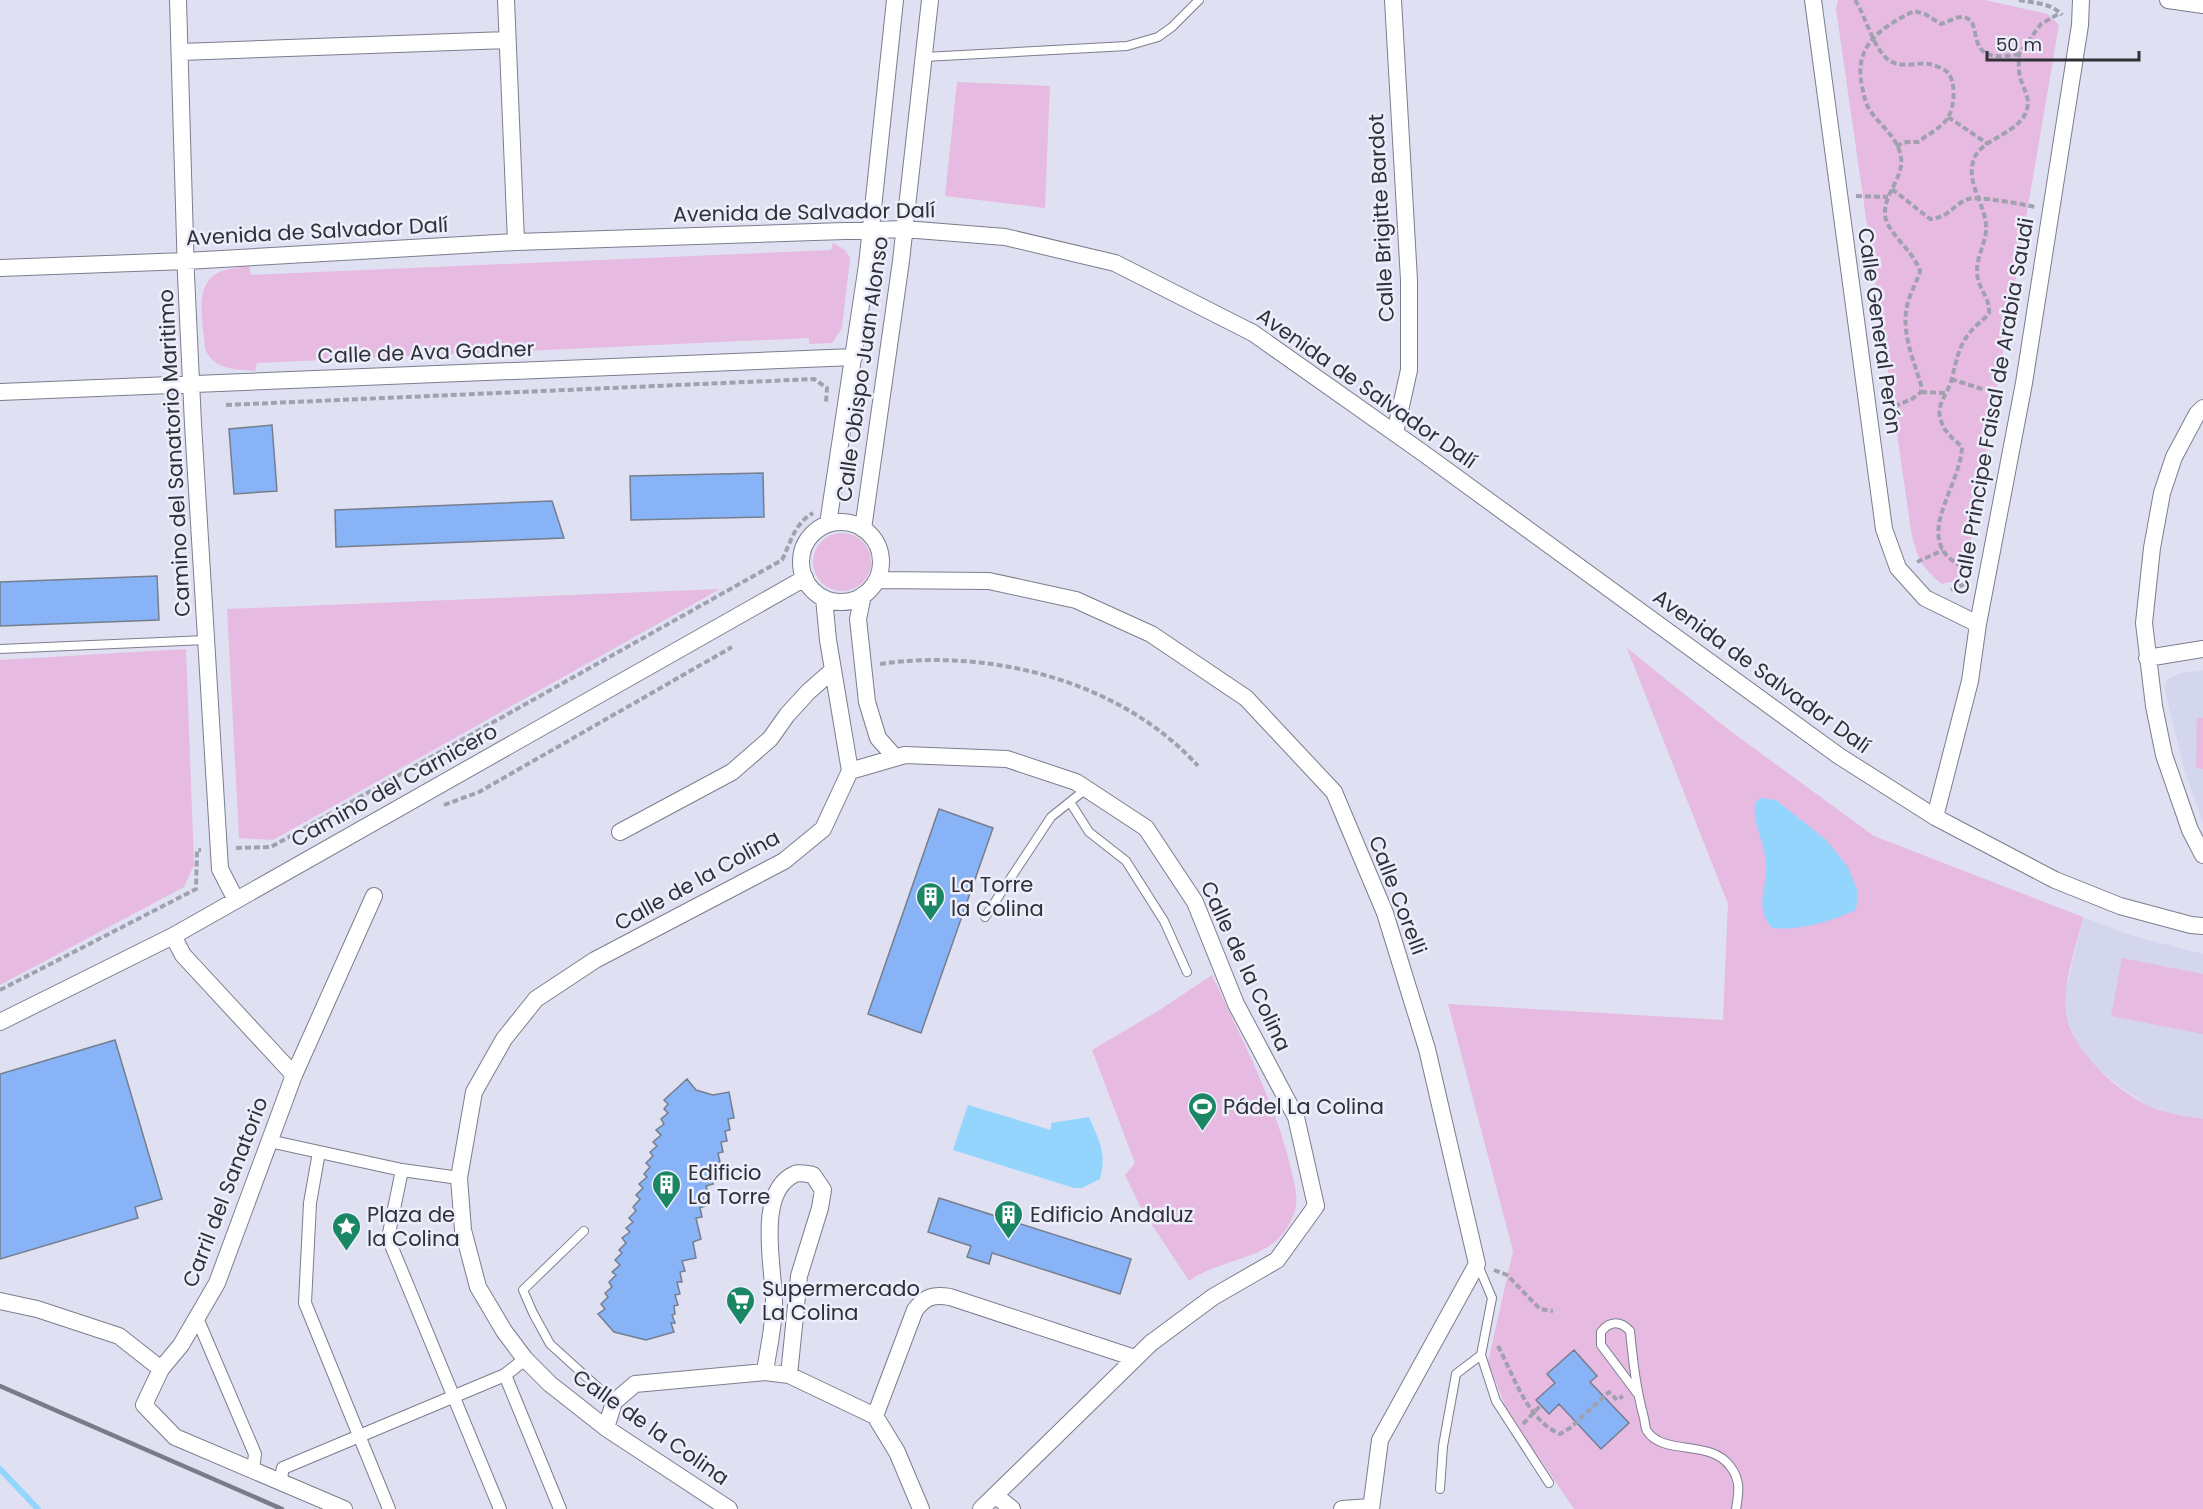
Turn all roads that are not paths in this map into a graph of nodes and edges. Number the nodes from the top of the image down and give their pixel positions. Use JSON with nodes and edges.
{"nodes":[{"id":1,"x":178,"y":0,"type":"edge"},
{"id":2,"x":506,"y":0,"type":"edge"},
{"id":3,"x":895,"y":0,"type":"edge"},
{"id":4,"x":930,"y":0,"type":"edge"},
{"id":5,"x":1199,"y":0,"type":"edge"},
{"id":6,"x":1393,"y":0,"type":"edge"},
{"id":7,"x":1813,"y":0,"type":"edge"},
{"id":8,"x":2081,"y":0,"type":"edge"},
{"id":9,"x":2168,"y":0,"type":"edge"},
{"id":10,"x":2203,"y":5,"type":"edge"},
{"id":11,"x":507,"y":40,"type":"junction"},
{"id":12,"x":181,"y":52,"type":"junction"},
{"id":13,"x":924,"y":57,"type":"junction"},
{"id":14,"x":904,"y":229,"type":"junction"},
{"id":15,"x":871,"y":230,"type":"junction"},
{"id":16,"x":516,"y":242,"type":"junction"},
{"id":17,"x":186,"y":261,"type":"junction"},
{"id":18,"x":0,"y":268,"type":"edge"},
{"id":19,"x":854,"y":357,"type":"junction"},
{"id":20,"x":192,"y":383,"type":"junction"},
{"id":21,"x":0,"y":392,"type":"edge"},
{"id":22,"x":2203,"y":408,"type":"edge"},
{"id":23,"x":1395,"y":433,"type":"junction"},
{"id":24,"x":828,"y":525,"type":"junction"},
{"id":25,"x":863,"y":529,"type":"junction"},
{"id":26,"x":805,"y":578,"type":"junction"},
{"id":27,"x":877,"y":580,"type":"junction"},
{"id":28,"x":863,"y":596,"type":"junction"},
{"id":29,"x":824,"y":598,"type":"junction"},
{"id":30,"x":1978,"y":624,"type":"junction"},
{"id":31,"x":206,"y":640,"type":"junction"},
{"id":32,"x":0,"y":649,"type":"edge"},
{"id":33,"x":2203,"y":649,"type":"edge"},
{"id":34,"x":2147,"y":658,"type":"junction"},
{"id":35,"x":833,"y":670,"type":"junction"},
{"id":36,"x":895,"y":757,"type":"junction"},
{"id":37,"x":850,"y":771,"type":"junction"},
{"id":38,"x":1086,"y":789,"type":"junction"},
{"id":39,"x":1070,"y":802,"type":"junction"},
{"id":40,"x":1935,"y":818,"type":"junction"},
{"id":41,"x":620,"y":832,"type":"dead end"},
{"id":42,"x":2203,"y":855,"type":"edge"},
{"id":43,"x":374,"y":896,"type":"dead end"},
{"id":44,"x":236,"y":900,"type":"junction"},
{"id":45,"x":985,"y":917,"type":"dead end"},
{"id":46,"x":2203,"y":926,"type":"edge"},
{"id":47,"x":173,"y":936,"type":"junction"},
{"id":48,"x":1187,"y":972,"type":"dead end"},
{"id":49,"x":0,"y":1022,"type":"edge"},
{"id":50,"x":294,"y":1075,"type":"junction"},
{"id":51,"x":269,"y":1141,"type":"junction"},
{"id":52,"x":319,"y":1152,"type":"junction"},
{"id":53,"x":402,"y":1170,"type":"junction"},
{"id":54,"x":459,"y":1178,"type":"junction"},
{"id":55,"x":584,"y":1231,"type":"dead end"},
{"id":56,"x":1477,"y":1264,"type":"junction"},
{"id":57,"x":0,"y":1301,"type":"edge"},
{"id":58,"x":198,"y":1318,"type":"junction"},
{"id":59,"x":1481,"y":1355,"type":"junction"},
{"id":60,"x":1135,"y":1358,"type":"junction"},
{"id":61,"x":525,"y":1359,"type":"junction"},
{"id":62,"x":161,"y":1369,"type":"junction"},
{"id":63,"x":765,"y":1372,"type":"junction"},
{"id":64,"x":505,"y":1375,"type":"junction"},
{"id":65,"x":789,"y":1376,"type":"junction"},
{"id":66,"x":1637,"y":1393,"type":"junction"},
{"id":67,"x":453,"y":1397,"type":"junction"},
{"id":68,"x":614,"y":1402,"type":"junction"},
{"id":69,"x":875,"y":1416,"type":"junction"},
{"id":70,"x":606,"y":1428,"type":"junction"},
{"id":71,"x":359,"y":1436,"type":"junction"},
{"id":72,"x":253,"y":1470,"type":"junction"},
{"id":73,"x":280,"y":1482,"type":"junction"},
{"id":74,"x":1549,"y":1483,"type":"dead end"},
{"id":75,"x":1440,"y":1489,"type":"dead end"},
{"id":76,"x":995,"y":1495,"type":"junction"},
{"id":77,"x":1371,"y":1508,"type":"edge"},
{"id":78,"x":344,"y":1509,"type":"edge"},
{"id":79,"x":389,"y":1509,"type":"edge"},
{"id":80,"x":500,"y":1509,"type":"edge"},
{"id":81,"x":560,"y":1509,"type":"edge"},
{"id":82,"x":729,"y":1509,"type":"edge"},
{"id":83,"x":921,"y":1509,"type":"edge"},
{"id":84,"x":981,"y":1509,"type":"edge"},
{"id":85,"x":1012,"y":1509,"type":"edge"},
{"id":86,"x":1342,"y":1509,"type":"edge"},
{"id":87,"x":1736,"y":1509,"type":"edge"}],
"edges":[{"from":1,"to":12,"type":"street","name":"Camino del Sanatorio Maritimo"},
{"from":2,"to":11,"type":"street"},
{"from":3,"to":15,"type":"street","name":"Calle Obispo Juan Alonso"},
{"from":4,"to":13,"type":"street","name":"Calle Obispo Juan Alonso"},
{"from":5,"to":13,"type":"lane"},
{"from":6,"to":23,"type":"street","name":"Calle Brigitte Bardot"},
{"from":7,"to":30,"type":"street","name":"Calle General Perón"},
{"from":8,"to":30,"type":"street","name":"Calle Principe Faisal de Arabia Saudi"},
{"from":9,"to":10,"type":"street"},
{"from":11,"to":12,"type":"street"},
{"from":11,"to":16,"type":"street"},
{"from":12,"to":17,"type":"street","name":"Camino del Sanatorio Maritimo"},
{"from":13,"to":14,"type":"street","name":"Calle Obispo Juan Alonso"},
{"from":14,"to":15,"type":"street","name":"Avenida de Salvador Dalí"},
{"from":14,"to":23,"type":"street","name":"Avenida de Salvador Dalí"},
{"from":14,"to":25,"type":"street","name":"Calle Obispo Juan Alonso"},
{"from":15,"to":16,"type":"street","name":"Avenida de Salvador Dalí"},
{"from":15,"to":19,"type":"street","name":"Calle Obispo Juan Alonso"},
{"from":16,"to":17,"type":"street","name":"Avenida de Salvador Dalí"},
{"from":17,"to":18,"type":"street","name":"Avenida de Salvador Dalí"},
{"from":17,"to":20,"type":"street","name":"Camino del Sanatorio Maritimo"},
{"from":19,"to":20,"type":"street","name":"Calle de Ava Gadner"},
{"from":19,"to":24,"type":"street","name":"Calle Obispo Juan Alonso"},
{"from":20,"to":21,"type":"street","name":"Calle de Ava Gadner"},
{"from":20,"to":31,"type":"street","name":"Camino del Sanatorio Maritimo"},
{"from":22,"to":34,"type":"street"},
{"from":23,"to":40,"type":"street","name":"Avenida de Salvador Dalí"},
{"from":24,"to":25,"type":"street"},
{"from":24,"to":26,"type":"street"},
{"from":25,"to":27,"type":"street"},
{"from":26,"to":29,"type":"street"},
{"from":26,"to":44,"type":"street","name":"Camino del Carnicero"},
{"from":27,"to":28,"type":"street"},
{"from":27,"to":56,"type":"street","name":"Calle Corelli"},
{"from":28,"to":29,"type":"street"},
{"from":28,"to":36,"type":"street"},
{"from":29,"to":35,"type":"street"},
{"from":30,"to":40,"type":"street","name":"Calle Principe Faisal de Arabia Saudi"},
{"from":31,"to":32,"type":"lane"},
{"from":31,"to":44,"type":"street","name":"Camino del Sanatorio Maritimo"},
{"from":33,"to":34,"type":"street"},
{"from":34,"to":42,"type":"street"},
{"from":35,"to":37,"type":"street"},
{"from":35,"to":41,"type":"street"},
{"from":36,"to":37,"type":"street","name":"Calle de la Colina"},
{"from":36,"to":38,"type":"street","name":"Calle de la Colina"},
{"from":37,"to":54,"type":"street","name":"Calle de la Colina"},
{"from":38,"to":39,"type":"lane"},
{"from":38,"to":60,"type":"street","name":"Calle de la Colina"},
{"from":39,"to":45,"type":"lane"},
{"from":39,"to":48,"type":"lane"},
{"from":40,"to":46,"type":"street","name":"Avenida de Salvador Dalí"},
{"from":43,"to":50,"type":"street","name":"Carril del Sanatorio"},
{"from":44,"to":47,"type":"street","name":"Camino del Carnicero"},
{"from":47,"to":49,"type":"street","name":"Camino del Carnicero"},
{"from":47,"to":50,"type":"street"},
{"from":50,"to":51,"type":"street","name":"Carril del Sanatorio"},
{"from":51,"to":52,"type":"street"},
{"from":51,"to":58,"type":"street","name":"Carril del Sanatorio"},
{"from":52,"to":53,"type":"street"},
{"from":52,"to":71,"type":"street"},
{"from":53,"to":54,"type":"street"},
{"from":53,"to":67,"type":"street"},
{"from":54,"to":61,"type":"street","name":"Calle de la Colina"},
{"from":55,"to":68,"type":"lane"},
{"from":56,"to":59,"type":"lane"},
{"from":56,"to":77,"type":"street"},
{"from":57,"to":62,"type":"street"},
{"from":58,"to":62,"type":"street","name":"Carril del Sanatorio"},
{"from":58,"to":72,"type":"street"},
{"from":59,"to":74,"type":"lane"},
{"from":59,"to":75,"type":"lane"},
{"from":60,"to":69,"type":"street"},
{"from":60,"to":76,"type":"street","name":"Calle de la Colina"},
{"from":61,"to":64,"type":"street"},
{"from":61,"to":70,"type":"street","name":"Calle de la Colina"},
{"from":62,"to":72,"type":"street","name":"Carril del Sanatorio"},
{"from":63,"to":65,"type":"street"},
{"from":63,"to":65,"type":"street"},
{"from":63,"to":68,"type":"street"},
{"from":64,"to":67,"type":"street"},
{"from":64,"to":81,"type":"street"},
{"from":65,"to":69,"type":"street"},
{"from":66,"to":66,"type":"lane"},
{"from":66,"to":87,"type":"lane"},
{"from":67,"to":71,"type":"street"},
{"from":67,"to":80,"type":"street"},
{"from":68,"to":70,"type":"street"},
{"from":69,"to":83,"type":"street"},
{"from":70,"to":82,"type":"street","name":"Calle de la Colina"},
{"from":71,"to":73,"type":"street"},
{"from":71,"to":79,"type":"street"},
{"from":72,"to":73,"type":"street","name":"Carril del Sanatorio"},
{"from":73,"to":78,"type":"street","name":"Carril del Sanatorio"},
{"from":76,"to":84,"type":"street","name":"Calle de la Colina"},
{"from":76,"to":85,"type":"street"},
{"from":77,"to":86,"type":"street"}]}
